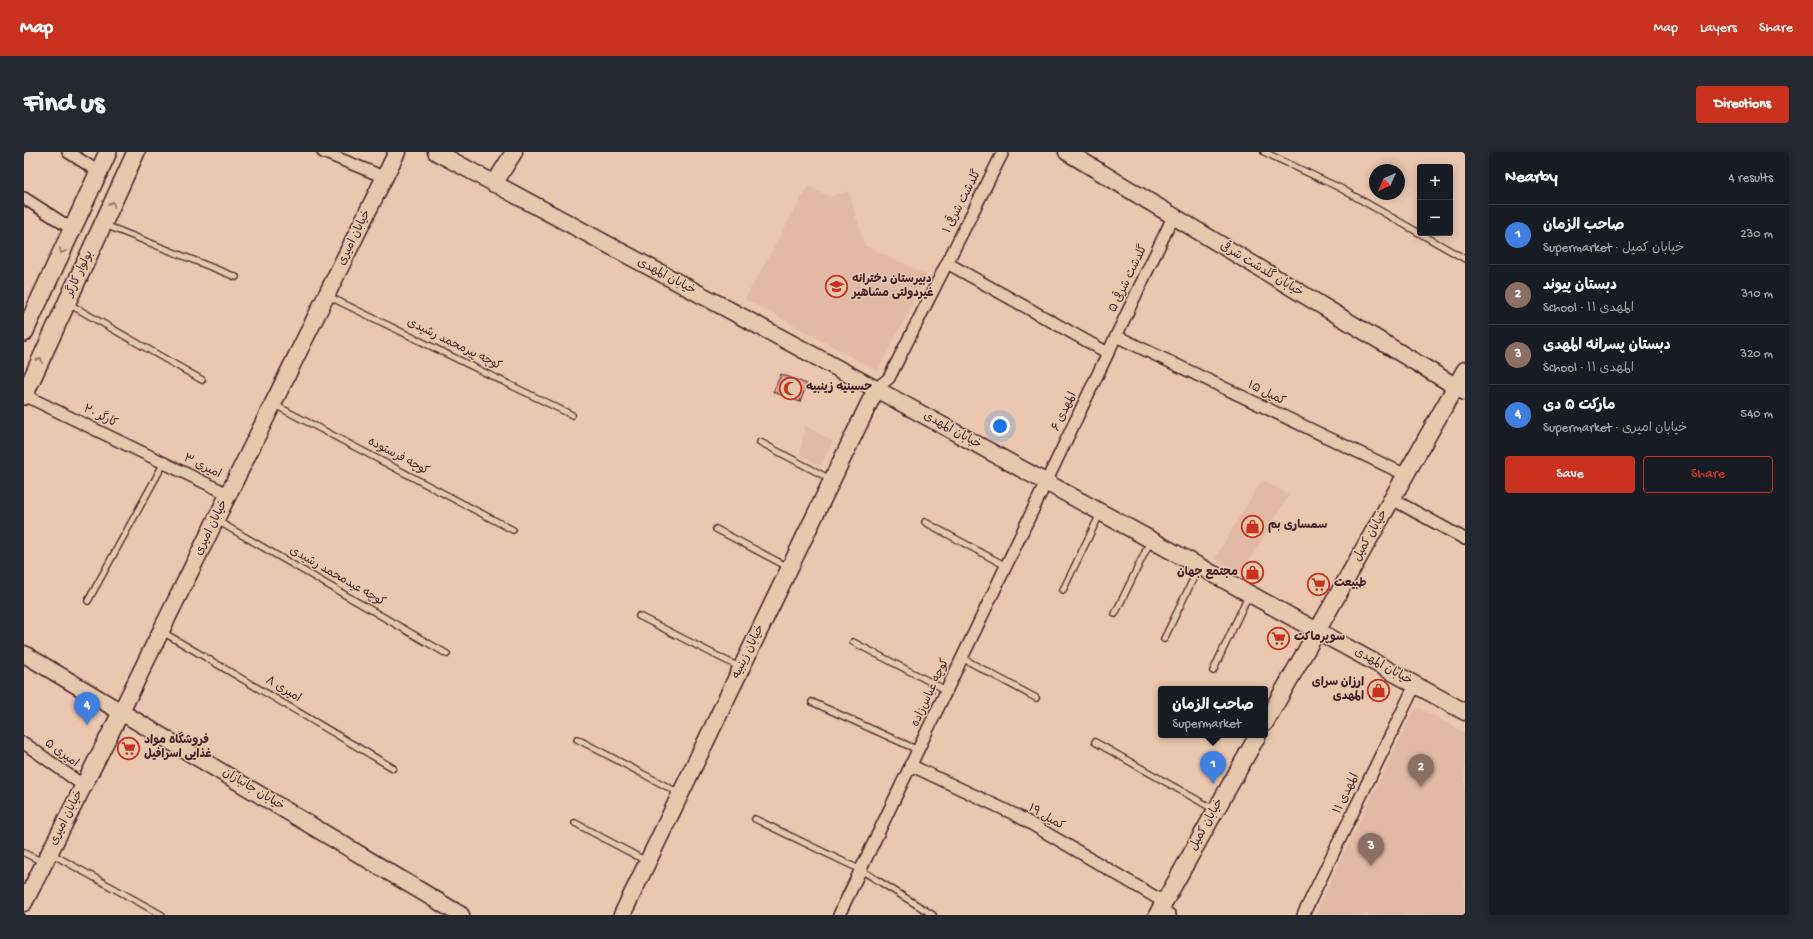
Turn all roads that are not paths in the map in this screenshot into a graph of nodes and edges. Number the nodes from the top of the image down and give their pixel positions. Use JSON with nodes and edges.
{"nodes":[{"id":1,"x":68,"y":152,"type":"edge"},
{"id":2,"x":108,"y":152,"type":"edge"},
{"id":3,"x":136,"y":152,"type":"edge"},
{"id":4,"x":323,"y":152,"type":"edge"},
{"id":5,"x":396,"y":152,"type":"edge"},
{"id":6,"x":436,"y":152,"type":"edge"},
{"id":7,"x":514,"y":152,"type":"edge"},
{"id":8,"x":1002,"y":152,"type":"edge"},
{"id":9,"x":1067,"y":152,"type":"edge"},
{"id":10,"x":1264,"y":152,"type":"edge"},
{"id":11,"x":98,"y":172,"type":"junction"},
{"id":12,"x":384,"y":177,"type":"junction"},
{"id":13,"x":494,"y":184,"type":"junction"},
{"id":14,"x":24,"y":198,"type":"edge"},
{"id":15,"x":1173,"y":217,"type":"junction"},
{"id":16,"x":103,"y":225,"type":"junction"},
{"id":17,"x":72,"y":229,"type":"junction"},
{"id":18,"x":1465,"y":259,"type":"edge"},
{"id":19,"x":947,"y":263,"type":"junction"},
{"id":20,"x":236,"y":277,"type":"dead end"},
{"id":21,"x":326,"y":295,"type":"junction"},
{"id":22,"x":67,"y":303,"type":"junction"},
{"id":23,"x":28,"y":316,"type":"edge"},
{"id":24,"x":24,"y":333,"type":"edge"},
{"id":25,"x":1116,"y":336,"type":"junction"},
{"id":26,"x":1108,"y":353,"type":"junction"},
{"id":27,"x":1465,"y":370,"type":"edge"},
{"id":28,"x":202,"y":380,"type":"dead end"},
{"id":29,"x":876,"y":389,"type":"junction"},
{"id":30,"x":1460,"y":390,"type":"edge"},
{"id":31,"x":24,"y":395,"type":"edge"},
{"id":32,"x":273,"y":404,"type":"junction"},
{"id":33,"x":572,"y":416,"type":"dead end"},
{"id":34,"x":760,"y":442,"type":"dead end"},
{"id":35,"x":164,"y":463,"type":"junction"},
{"id":36,"x":1406,"y":475,"type":"junction"},
{"id":37,"x":832,"y":480,"type":"junction"},
{"id":38,"x":1045,"y":482,"type":"junction"},
{"id":39,"x":228,"y":494,"type":"junction"},
{"id":40,"x":1392,"y":499,"type":"junction"},
{"id":41,"x":1101,"y":512,"type":"junction"},
{"id":42,"x":216,"y":520,"type":"junction"},
{"id":43,"x":925,"y":522,"type":"dead end"},
{"id":44,"x":716,"y":528,"type":"dead end"},
{"id":45,"x":513,"y":530,"type":"dead end"},
{"id":46,"x":1465,"y":539,"type":"edge"},
{"id":47,"x":1151,"y":540,"type":"junction"},
{"id":48,"x":1006,"y":566,"type":"junction"},
{"id":49,"x":1199,"y":566,"type":"junction"},
{"id":50,"x":790,"y":568,"type":"junction"},
{"id":51,"x":1063,"y":590,"type":"dead end"},
{"id":52,"x":1249,"y":594,"type":"junction"},
{"id":53,"x":88,"y":601,"type":"dead end"},
{"id":54,"x":1115,"y":614,"type":"dead end"},
{"id":55,"x":639,"y":616,"type":"dead end"},
{"id":56,"x":161,"y":631,"type":"junction"},
{"id":57,"x":1317,"y":631,"type":"junction"},
{"id":58,"x":1164,"y":639,"type":"dead end"},
{"id":59,"x":853,"y":642,"type":"dead end"},
{"id":60,"x":24,"y":654,"type":"edge"},
{"id":61,"x":447,"y":654,"type":"dead end"},
{"id":62,"x":962,"y":658,"type":"junction"},
{"id":63,"x":741,"y":668,"type":"junction"},
{"id":64,"x":1213,"y":671,"type":"dead end"},
{"id":65,"x":1415,"y":685,"type":"junction"},
{"id":66,"x":946,"y":690,"type":"junction"},
{"id":67,"x":1036,"y":698,"type":"dead end"},
{"id":68,"x":812,"y":702,"type":"dead end"},
{"id":69,"x":121,"y":712,"type":"junction"},
{"id":70,"x":1465,"y":712,"type":"edge"},
{"id":71,"x":1268,"y":718,"type":"edge"},
{"id":72,"x":1256,"y":738,"type":"edge"},
{"id":73,"x":577,"y":739,"type":"dead end"},
{"id":74,"x":24,"y":742,"type":"edge"},
{"id":75,"x":1095,"y":742,"type":"dead end"},
{"id":76,"x":918,"y":750,"type":"junction"},
{"id":77,"x":910,"y":766,"type":"junction"},
{"id":78,"x":393,"y":768,"type":"dead end"},
{"id":79,"x":84,"y":786,"type":"junction"},
{"id":80,"x":681,"y":794,"type":"junction"},
{"id":81,"x":1216,"y":810,"type":"junction"},
{"id":82,"x":755,"y":819,"type":"dead end"},
{"id":83,"x":575,"y":824,"type":"dead end"},
{"id":84,"x":24,"y":853,"type":"edge"},
{"id":85,"x":47,"y":857,"type":"junction"},
{"id":86,"x":648,"y":862,"type":"junction"},
{"id":87,"x":861,"y":870,"type":"junction"},
{"id":88,"x":24,"y":903,"type":"edge"},
{"id":89,"x":1163,"y":910,"type":"edge"},
{"id":90,"x":162,"y":915,"type":"edge"},
{"id":91,"x":461,"y":915,"type":"edge"},
{"id":92,"x":622,"y":915,"type":"edge"},
{"id":93,"x":839,"y":915,"type":"edge"},
{"id":94,"x":933,"y":915,"type":"edge"},
{"id":95,"x":1303,"y":915,"type":"edge"}],
"edges":[{"from":1,"to":11,"type":"street"},
{"from":2,"to":11,"type":"main road"},
{"from":16,"to":3,"type":"main road","name":"بولوار کارگر","one_way":true},
{"from":4,"to":12,"type":"street"},
{"from":5,"to":12,"type":"street","name":"خیابان امیری"},
{"from":6,"to":13,"type":"street","name":"خیابان المهدی"},
{"from":7,"to":13,"type":"street"},
{"from":8,"to":19,"type":"street","name":"گلدشت شرقی ۱"},
{"from":9,"to":15,"type":"street","name":"خیابان گلدشت شرقی"},
{"from":10,"to":18,"type":"lane"},
{"from":11,"to":17,"type":"main road"},
{"from":12,"to":21,"type":"street","name":"خیابان امیری"},
{"from":13,"to":29,"type":"street","name":"خیابان المهدی"},
{"from":14,"to":17,"type":"street"},
{"from":15,"to":25,"type":"street","name":"گلدشت شرقی ۵"},
{"from":15,"to":30,"type":"street","name":"خیابان گلدشت شرقی"},
{"from":16,"to":20,"type":"lane"},
{"from":16,"to":22,"type":"main road","name":"بولوار کارگر"},
{"from":17,"to":23,"type":"main road","one_way":true},
{"from":19,"to":26,"type":"street"},
{"from":19,"to":29,"type":"street","name":"گلدشت شرقی ۱"},
{"from":21,"to":32,"type":"street","name":"خیابان امیری"},
{"from":21,"to":33,"type":"lane","name":"کوچه پیرمحمد رشیدی"},
{"from":22,"to":28,"type":"lane"},
{"from":31,"to":22,"type":"main road","name":"بولوار کارگر","one_way":true},
{"from":23,"to":24,"type":"main road"},
{"from":25,"to":26,"type":"street","name":"گلدشت شرقی ۵"},
{"from":25,"to":36,"type":"street","name":"کمیل ۱۵"},
{"from":26,"to":38,"type":"street","name":"المهدی ۶"},
{"from":27,"to":30,"type":"street","name":"خیابان کمیل"},
{"from":29,"to":37,"type":"street","name":"خیابان زینبیه"},
{"from":29,"to":38,"type":"street","name":"خیابان المهدی"},
{"from":30,"to":36,"type":"street","name":"خیابان کمیل"},
{"from":31,"to":35,"type":"street","name":"کارگر ۲۰"},
{"from":32,"to":39,"type":"street","name":"خیابان امیری"},
{"from":32,"to":45,"type":"lane","name":"کوچه فرستوده"},
{"from":34,"to":37,"type":"lane"},
{"from":35,"to":39,"type":"street","name":"امیری ۳"},
{"from":35,"to":53,"type":"lane"},
{"from":36,"to":40,"type":"street","name":"خیابان کمیل"},
{"from":37,"to":50,"type":"street","name":"خیابان زینبیه"},
{"from":38,"to":41,"type":"street","name":"خیابان المهدی"},
{"from":38,"to":48,"type":"street","name":"کوچه عباس‌زاده"},
{"from":39,"to":42,"type":"street","name":"خیابان امیری"},
{"from":40,"to":46,"type":"street"},
{"from":40,"to":57,"type":"street","name":"خیابان کمیل"},
{"from":41,"to":47,"type":"street","name":"خیابان المهدی"},
{"from":41,"to":51,"type":"lane"},
{"from":42,"to":56,"type":"street","name":"خیابان امیری"},
{"from":42,"to":61,"type":"lane","name":"کوچه عیدمحمد رشیدی"},
{"from":43,"to":48,"type":"lane"},
{"from":44,"to":50,"type":"lane"},
{"from":47,"to":49,"type":"street","name":"خیابان المهدی"},
{"from":47,"to":54,"type":"lane"},
{"from":48,"to":62,"type":"street","name":"کوچه عباس‌زاده"},
{"from":49,"to":52,"type":"street","name":"خیابان المهدی"},
{"from":49,"to":58,"type":"lane"},
{"from":50,"to":63,"type":"street","name":"خیابان زینبیه"},
{"from":52,"to":57,"type":"street","name":"خیابان المهدی"},
{"from":52,"to":64,"type":"lane"},
{"from":55,"to":63,"type":"lane"},
{"from":56,"to":69,"type":"street","name":"خیابان امیری"},
{"from":56,"to":78,"type":"lane","name":"امیری ۸"},
{"from":57,"to":65,"type":"street","name":"خیابان المهدی"},
{"from":57,"to":71,"type":"street","name":"خیابان کمیل"},
{"from":59,"to":66,"type":"lane"},
{"from":60,"to":69,"type":"street","name":"خیابان جانبازان"},
{"from":62,"to":66,"type":"street","name":"کوچه عباس‌زاده"},
{"from":62,"to":67,"type":"lane"},
{"from":63,"to":80,"type":"street","name":"خیابان زینبیه"},
{"from":65,"to":70,"type":"street","name":"خیابان المهدی"},
{"from":65,"to":95,"type":"street","name":"المهدی ۱۱"},
{"from":66,"to":76,"type":"street","name":"کوچه عباس‌زاده"},
{"from":68,"to":76,"type":"lane"},
{"from":69,"to":79,"type":"street","name":"خیابان امیری"},
{"from":69,"to":91,"type":"street","name":"خیابان جانبازان"},
{"from":72,"to":81,"type":"street","name":"خیابان کمیل"},
{"from":73,"to":80,"type":"lane"},
{"from":74,"to":79,"type":"street","name":"امیری ۵"},
{"from":75,"to":81,"type":"lane"},
{"from":76,"to":77,"type":"street","name":"کوچه عباس‌زاده"},
{"from":77,"to":87,"type":"street","name":"کوچه عباس‌زاده"},
{"from":77,"to":89,"type":"street","name":"کمیل ۱۹"},
{"from":79,"to":85,"type":"street","name":"خیابان امیری"},
{"from":80,"to":86,"type":"street","name":"خیابان زینبیه"},
{"from":81,"to":89,"type":"street","name":"خیابان کمیل"},
{"from":82,"to":87,"type":"lane"},
{"from":83,"to":86,"type":"lane"},
{"from":84,"to":85,"type":"lane"},
{"from":85,"to":88,"type":"street","name":"خیابان امیری"},
{"from":85,"to":90,"type":"lane"},
{"from":86,"to":92,"type":"street","name":"خیابان زینبیه"},
{"from":87,"to":93,"type":"street","name":"کوچه عباس‌زاده"},
{"from":87,"to":94,"type":"lane"}]}
